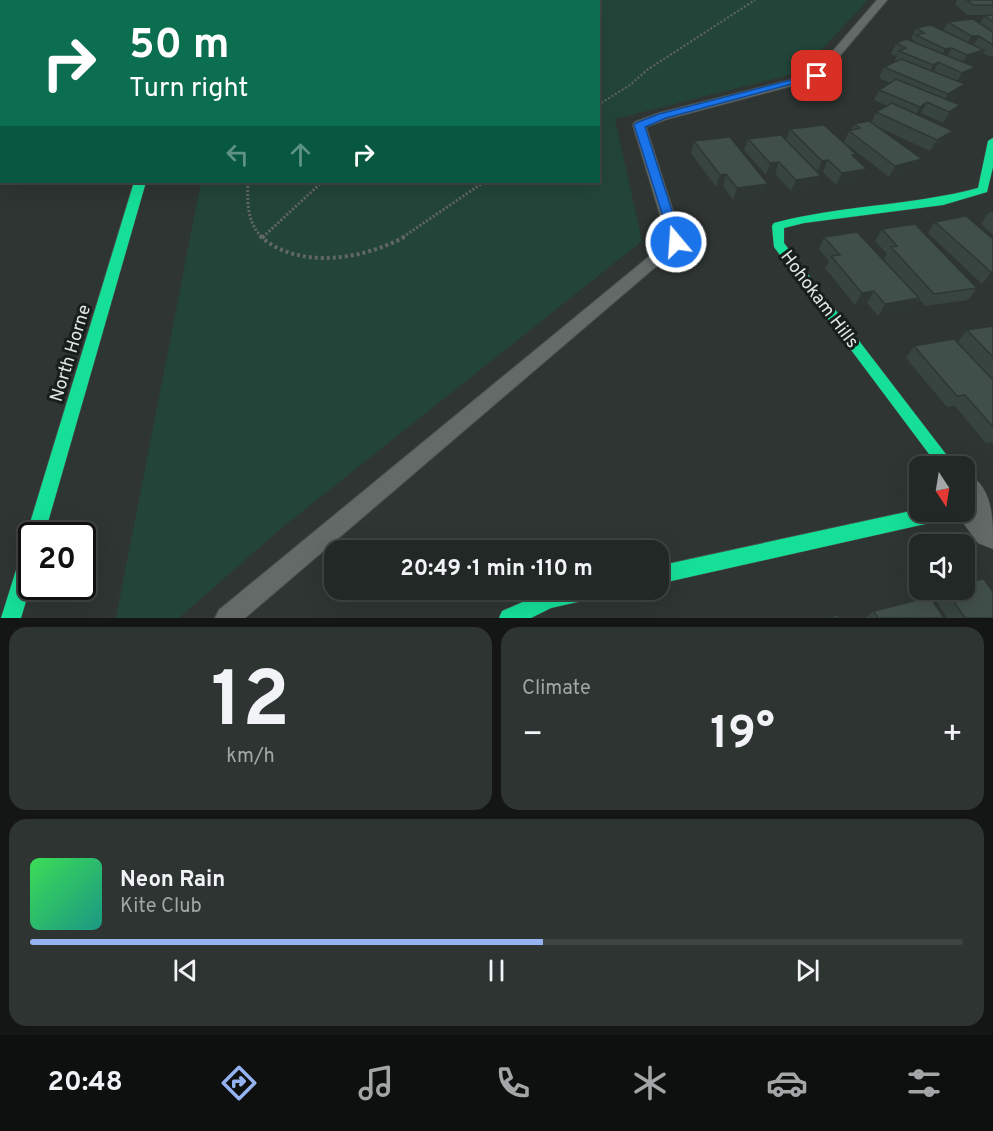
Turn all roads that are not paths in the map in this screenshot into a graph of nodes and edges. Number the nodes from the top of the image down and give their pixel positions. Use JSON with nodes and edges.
{"nodes":[{"id":1,"x":882,"y":0,"type":"edge"},
{"id":2,"x":993,"y":141,"type":"edge"},
{"id":3,"x":991,"y":170,"type":"edge"},
{"id":4,"x":140,"y":183,"type":"edge"},
{"id":5,"x":938,"y":456,"type":"edge"},
{"id":6,"x":909,"y":521,"type":"edge"},
{"id":7,"x":39,"y":522,"type":"edge"},
{"id":8,"x":669,"y":573,"type":"edge"},
{"id":9,"x":18,"y":595,"type":"edge"},
{"id":10,"x":548,"y":600,"type":"edge"},
{"id":11,"x":11,"y":618,"type":"edge"},
{"id":12,"x":227,"y":618,"type":"edge"},
{"id":13,"x":509,"y":618,"type":"edge"}],
"edges":[{"from":1,"to":12,"type":"lane"},
{"from":2,"to":3,"type":"street","name":"Hohokam Hills"},
{"from":3,"to":5,"type":"street","name":"Hohokam Hills"},
{"from":4,"to":7,"type":"street","name":"North Horne"},
{"from":6,"to":8,"type":"street"},
{"from":9,"to":11,"type":"street"},
{"from":10,"to":13,"type":"street"}]}
